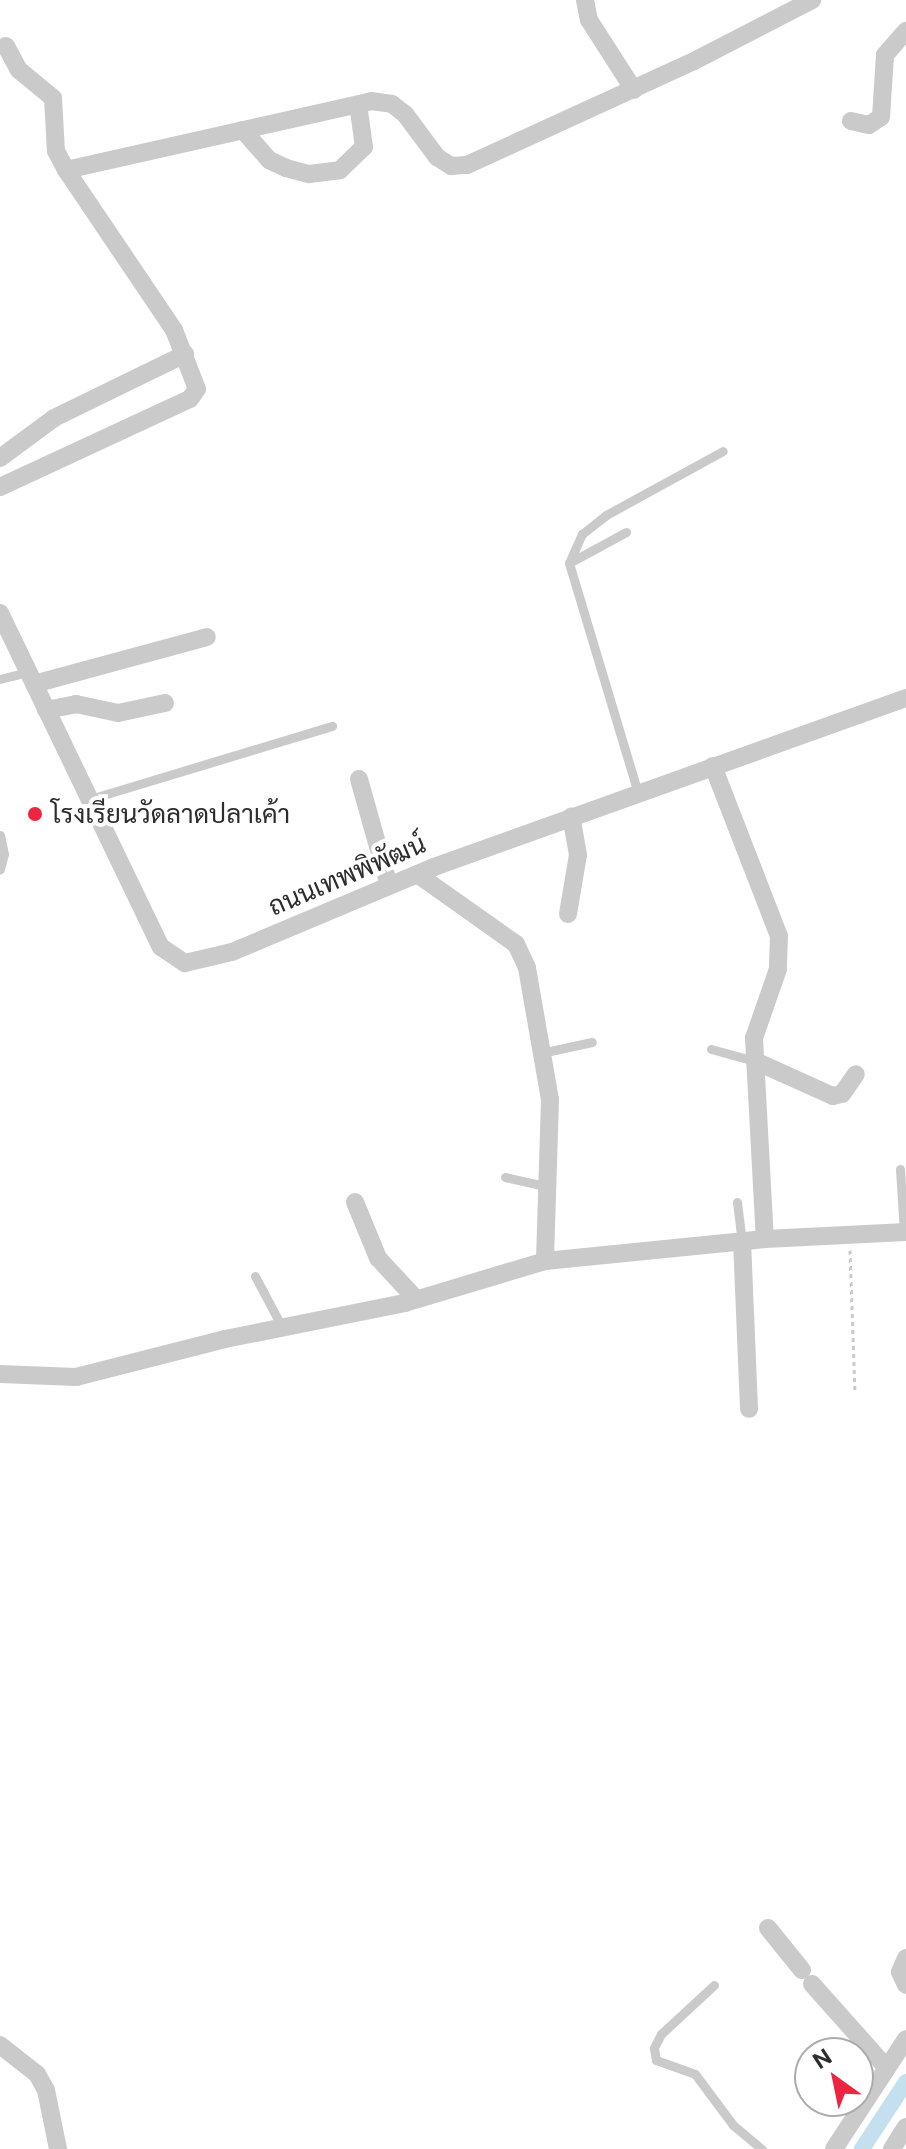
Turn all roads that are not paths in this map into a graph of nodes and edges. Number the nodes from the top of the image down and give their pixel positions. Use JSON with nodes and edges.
{"nodes":[{"id":1,"x":585,"y":0,"type":"edge"},
{"id":2,"x":812,"y":0,"type":"edge"},
{"id":3,"x":906,"y":31,"type":"edge"},
{"id":4,"x":6,"y":46,"type":"dead end"},
{"id":5,"x":634,"y":90,"type":"junction"},
{"id":6,"x":358,"y":104,"type":"junction"},
{"id":7,"x":851,"y":121,"type":"dead end"},
{"id":8,"x":243,"y":130,"type":"junction"},
{"id":9,"x":66,"y":170,"type":"junction"},
{"id":10,"x":185,"y":354,"type":"junction"},
{"id":11,"x":723,"y":451,"type":"dead end"},
{"id":12,"x":0,"y":458,"type":"edge"},
{"id":13,"x":0,"y":487,"type":"edge"},
{"id":14,"x":626,"y":532,"type":"dead end"},
{"id":15,"x":569,"y":563,"type":"junction"},
{"id":16,"x":0,"y":613,"type":"edge"},
{"id":17,"x":207,"y":637,"type":"dead end"},
{"id":18,"x":31,"y":678,"type":"junction"},
{"id":19,"x":0,"y":679,"type":"edge"},
{"id":20,"x":906,"y":698,"type":"edge"},
{"id":21,"x":165,"y":703,"type":"dead end"},
{"id":22,"x":46,"y":710,"type":"junction"},
{"id":23,"x":332,"y":726,"type":"dead end"},
{"id":24,"x":713,"y":766,"type":"junction"},
{"id":25,"x":359,"y":779,"type":"dead end"},
{"id":26,"x":638,"y":793,"type":"junction"},
{"id":27,"x":89,"y":800,"type":"junction"},
{"id":28,"x":571,"y":817,"type":"junction"},
{"id":29,"x":0,"y":835,"type":"edge"},
{"id":30,"x":0,"y":869,"type":"edge"},
{"id":31,"x":417,"y":874,"type":"junction"},
{"id":32,"x":389,"y":886,"type":"junction"},
{"id":33,"x":568,"y":914,"type":"dead end"},
{"id":34,"x":592,"y":1042,"type":"dead end"},
{"id":35,"x":711,"y":1049,"type":"dead end"},
{"id":36,"x":541,"y":1053,"type":"junction"},
{"id":37,"x":755,"y":1061,"type":"junction"},
{"id":38,"x":856,"y":1074,"type":"dead end"},
{"id":39,"x":900,"y":1169,"type":"dead end"},
{"id":40,"x":505,"y":1177,"type":"dead end"},
{"id":41,"x":550,"y":1188,"type":"junction"},
{"id":42,"x":355,"y":1202,"type":"dead end"},
{"id":43,"x":737,"y":1202,"type":"dead end"},
{"id":44,"x":905,"y":1232,"type":"edge"},
{"id":45,"x":765,"y":1239,"type":"junction"},
{"id":46,"x":742,"y":1241,"type":"junction"},
{"id":47,"x":545,"y":1261,"type":"junction"},
{"id":48,"x":255,"y":1276,"type":"dead end"},
{"id":49,"x":416,"y":1299,"type":"junction"},
{"id":50,"x":282,"y":1327,"type":"junction"},
{"id":51,"x":0,"y":1374,"type":"edge"},
{"id":52,"x":749,"y":1409,"type":"dead end"},
{"id":53,"x":768,"y":1928,"type":"dead end"},
{"id":54,"x":906,"y":1958,"type":"edge"},
{"id":55,"x":714,"y":1985,"type":"dead end"},
{"id":56,"x":906,"y":1985,"type":"edge"},
{"id":57,"x":906,"y":2039,"type":"edge"},
{"id":58,"x":0,"y":2045,"type":"edge"},
{"id":59,"x":886,"y":2067,"type":"junction"},
{"id":60,"x":906,"y":2127,"type":"edge"},
{"id":61,"x":58,"y":2149,"type":"edge"},
{"id":62,"x":762,"y":2149,"type":"edge"},
{"id":63,"x":834,"y":2149,"type":"edge"},
{"id":64,"x":892,"y":2149,"type":"edge"}],
"edges":[{"from":1,"to":5,"type":"street"},
{"from":2,"to":5,"type":"street"},
{"from":3,"to":7,"type":"street"},
{"from":4,"to":9,"type":"street"},
{"from":5,"to":6,"type":"street"},
{"from":6,"to":8,"type":"street"},
{"from":6,"to":8,"type":"street"},
{"from":8,"to":9,"type":"street"},
{"from":9,"to":10,"type":"street"},
{"from":10,"to":12,"type":"street"},
{"from":10,"to":13,"type":"street"},
{"from":11,"to":15,"type":"lane"},
{"from":14,"to":15,"type":"lane"},
{"from":15,"to":26,"type":"lane"},
{"from":16,"to":18,"type":"street","name":"ถนนเทพพิพัฒน์"},
{"from":17,"to":18,"type":"street"},
{"from":18,"to":19,"type":"lane"},
{"from":18,"to":22,"type":"street","name":"ถนนเทพพิพัฒน์"},
{"from":20,"to":24,"type":"street","name":"ถนนเทพพิพัฒน์"},
{"from":21,"to":22,"type":"street"},
{"from":22,"to":27,"type":"street","name":"ถนนเทพพิพัฒน์"},
{"from":23,"to":27,"type":"lane"},
{"from":24,"to":26,"type":"street","name":"ถนนเทพพิพัฒน์"},
{"from":24,"to":37,"type":"street"},
{"from":25,"to":32,"type":"street"},
{"from":26,"to":28,"type":"street","name":"ถนนเทพพิพัฒน์"},
{"from":27,"to":32,"type":"street","name":"ถนนเทพพิพัฒน์"},
{"from":28,"to":31,"type":"street","name":"ถนนเทพพิพัฒน์"},
{"from":28,"to":33,"type":"street"},
{"from":29,"to":30,"type":"lane"},
{"from":31,"to":32,"type":"street","name":"ถนนเทพพิพัฒน์"},
{"from":31,"to":36,"type":"street"},
{"from":34,"to":36,"type":"lane"},
{"from":35,"to":37,"type":"lane"},
{"from":36,"to":41,"type":"street"},
{"from":37,"to":38,"type":"street"},
{"from":37,"to":45,"type":"street"},
{"from":39,"to":44,"type":"lane"},
{"from":40,"to":41,"type":"lane"},
{"from":41,"to":47,"type":"street"},
{"from":42,"to":49,"type":"street"},
{"from":43,"to":46,"type":"lane"},
{"from":44,"to":45,"type":"street"},
{"from":45,"to":46,"type":"street"},
{"from":46,"to":47,"type":"street"},
{"from":46,"to":52,"type":"street"},
{"from":47,"to":49,"type":"street"},
{"from":48,"to":50,"type":"lane"},
{"from":49,"to":50,"type":"street"},
{"from":50,"to":51,"type":"street"},
{"from":53,"to":59,"type":"street"},
{"from":54,"to":56,"type":"street"},
{"from":55,"to":62,"type":"lane"},
{"from":57,"to":59,"type":"street"},
{"from":58,"to":61,"type":"street"},
{"from":59,"to":63,"type":"street"},
{"from":60,"to":64,"type":"street"}]}
